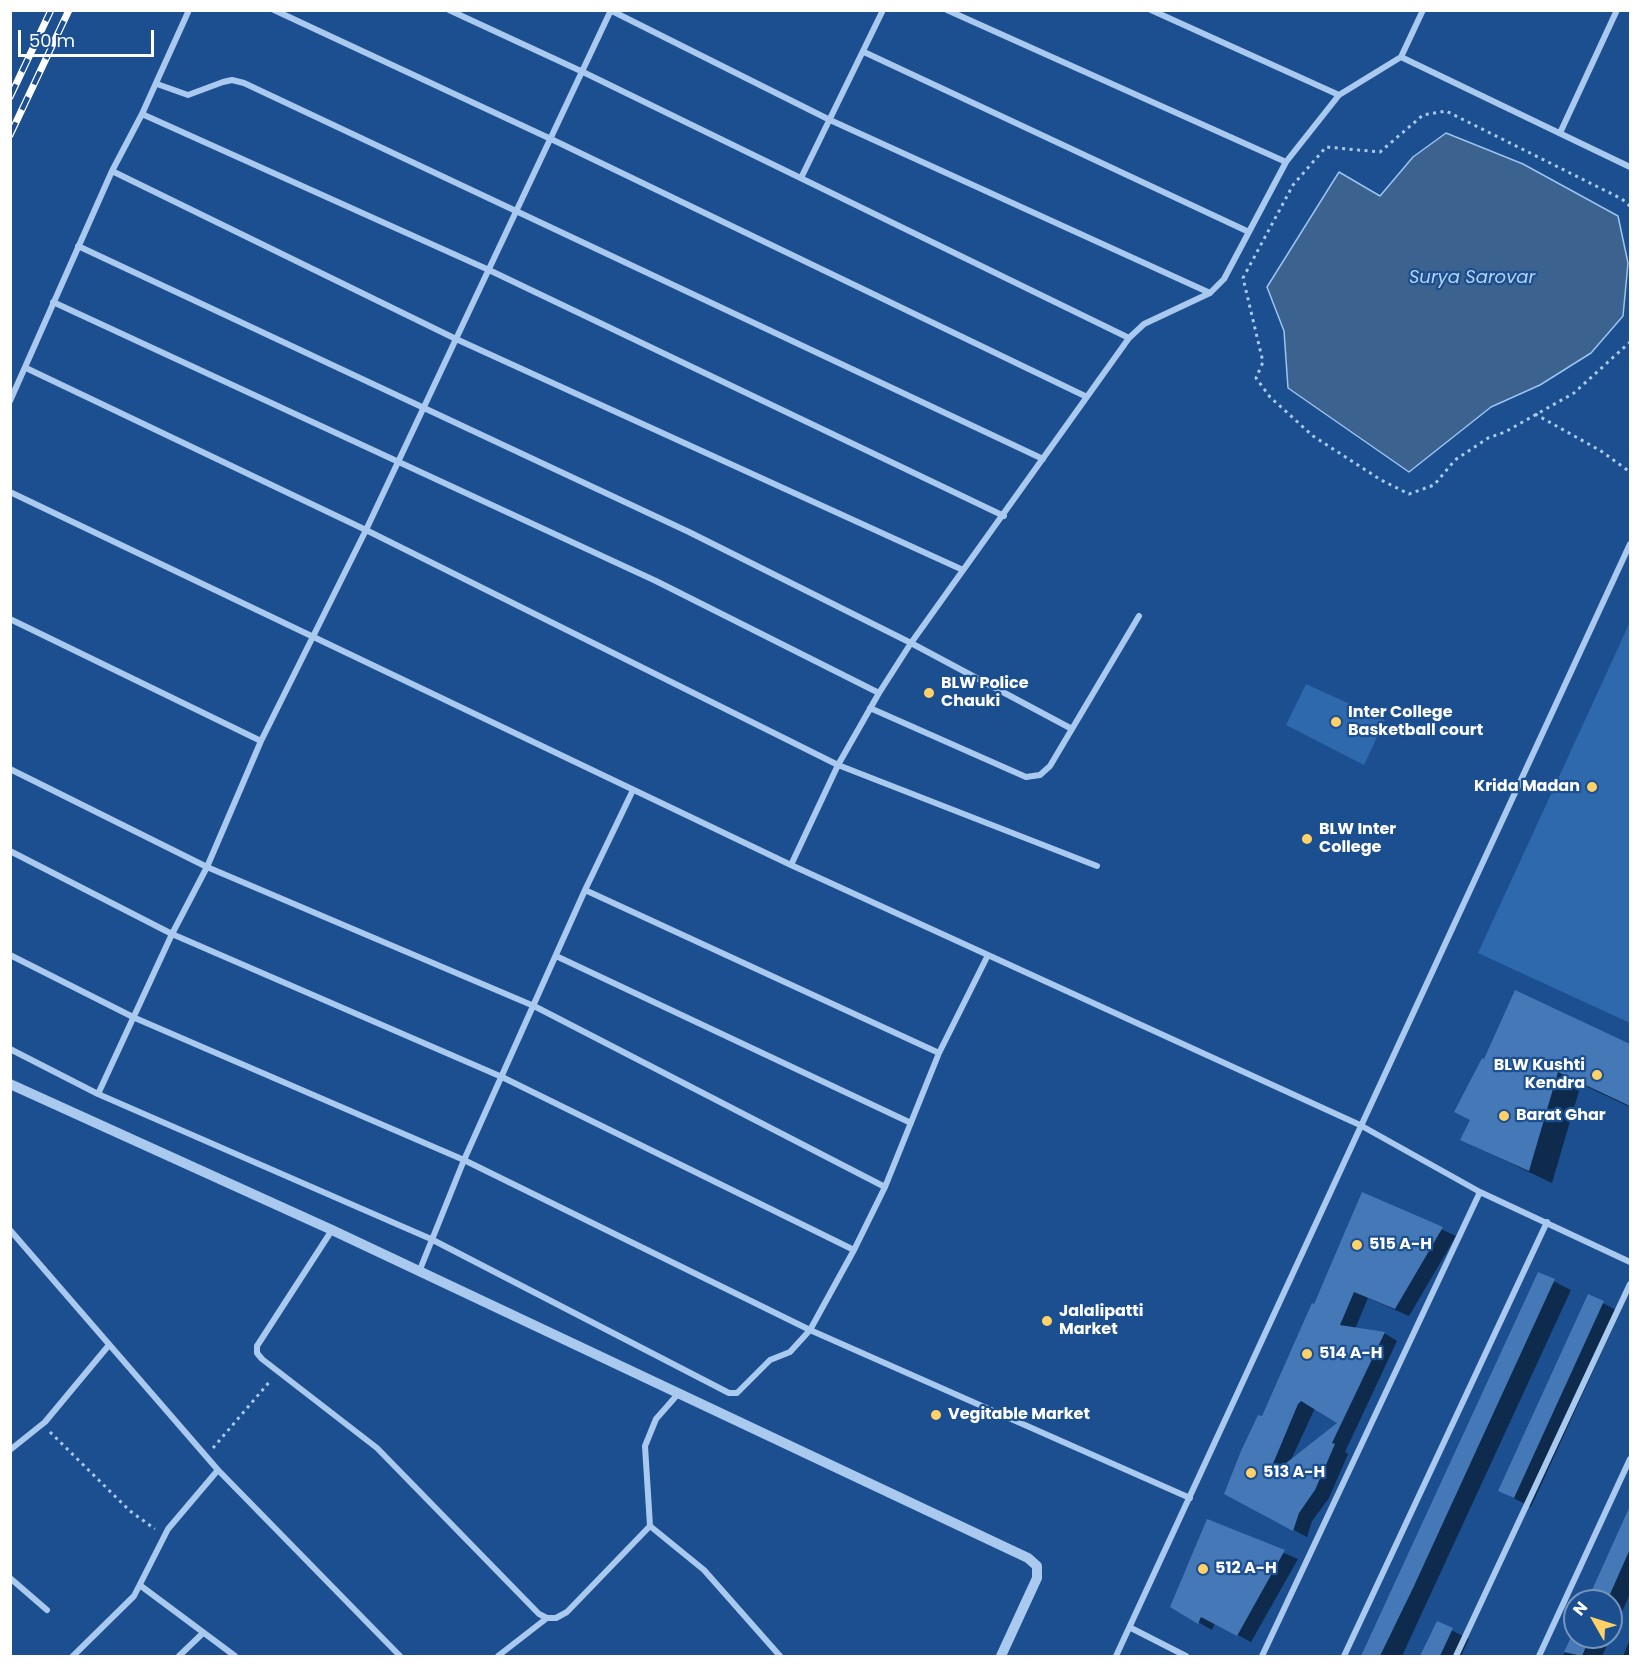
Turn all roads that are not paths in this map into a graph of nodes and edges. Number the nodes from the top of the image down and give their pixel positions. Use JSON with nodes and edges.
{"nodes":[{"id":1,"x":189,"y":10,"type":"edge"},
{"id":2,"x":274,"y":10,"type":"edge"},
{"id":3,"x":449,"y":10,"type":"edge"},
{"id":4,"x":883,"y":10,"type":"edge"},
{"id":5,"x":947,"y":10,"type":"edge"},
{"id":6,"x":1151,"y":10,"type":"edge"},
{"id":7,"x":1424,"y":10,"type":"edge"},
{"id":8,"x":1617,"y":10,"type":"edge"},
{"id":9,"x":611,"y":11,"type":"edge"},
{"id":10,"x":864,"y":52,"type":"junction"},
{"id":11,"x":1401,"y":57,"type":"junction"},
{"id":12,"x":583,"y":72,"type":"junction"},
{"id":13,"x":156,"y":84,"type":"junction"},
{"id":14,"x":1340,"y":95,"type":"junction"},
{"id":15,"x":142,"y":114,"type":"junction"},
{"id":16,"x":830,"y":120,"type":"junction"},
{"id":17,"x":1560,"y":133,"type":"junction"},
{"id":18,"x":551,"y":139,"type":"junction"},
{"id":19,"x":1286,"y":162,"type":"junction"},
{"id":20,"x":1630,"y":167,"type":"edge"},
{"id":21,"x":112,"y":171,"type":"junction"},
{"id":22,"x":801,"y":178,"type":"junction"},
{"id":23,"x":517,"y":210,"type":"junction"},
{"id":24,"x":1249,"y":231,"type":"junction"},
{"id":25,"x":78,"y":246,"type":"junction"},
{"id":26,"x":489,"y":270,"type":"junction"},
{"id":27,"x":1210,"y":293,"type":"junction"},
{"id":28,"x":53,"y":302,"type":"junction"},
{"id":29,"x":1129,"y":338,"type":"junction"},
{"id":30,"x":456,"y":339,"type":"junction"},
{"id":31,"x":26,"y":368,"type":"junction"},
{"id":32,"x":1087,"y":397,"type":"junction"},
{"id":33,"x":10,"y":401,"type":"edge"},
{"id":34,"x":424,"y":408,"type":"junction"},
{"id":35,"x":1043,"y":459,"type":"junction"},
{"id":36,"x":398,"y":461,"type":"junction"},
{"id":37,"x":10,"y":492,"type":"edge"},
{"id":38,"x":1004,"y":516,"type":"junction"},
{"id":39,"x":366,"y":530,"type":"junction"},
{"id":40,"x":1630,"y":544,"type":"edge"},
{"id":41,"x":963,"y":570,"type":"junction"},
{"id":42,"x":1138,"y":616,"type":"dead end"},
{"id":43,"x":10,"y":620,"type":"edge"},
{"id":44,"x":313,"y":638,"type":"junction"},
{"id":45,"x":911,"y":643,"type":"junction"},
{"id":46,"x":879,"y":693,"type":"junction"},
{"id":47,"x":870,"y":708,"type":"junction"},
{"id":48,"x":1072,"y":729,"type":"junction"},
{"id":49,"x":261,"y":741,"type":"junction"},
{"id":50,"x":838,"y":765,"type":"junction"},
{"id":51,"x":10,"y":769,"type":"edge"},
{"id":52,"x":633,"y":790,"type":"junction"},
{"id":53,"x":10,"y":851,"type":"edge"},
{"id":54,"x":791,"y":865,"type":"junction"},
{"id":55,"x":1097,"y":866,"type":"dead end"},
{"id":56,"x":207,"y":867,"type":"junction"},
{"id":57,"x":585,"y":890,"type":"junction"},
{"id":58,"x":172,"y":934,"type":"junction"},
{"id":59,"x":988,"y":955,"type":"junction"},
{"id":60,"x":10,"y":956,"type":"edge"},
{"id":61,"x":556,"y":956,"type":"junction"},
{"id":62,"x":534,"y":1006,"type":"junction"},
{"id":63,"x":135,"y":1018,"type":"junction"},
{"id":64,"x":10,"y":1048,"type":"edge"},
{"id":65,"x":939,"y":1053,"type":"junction"},
{"id":66,"x":502,"y":1077,"type":"junction"},
{"id":67,"x":10,"y":1084,"type":"edge"},
{"id":68,"x":98,"y":1094,"type":"junction"},
{"id":69,"x":911,"y":1123,"type":"junction"},
{"id":70,"x":1360,"y":1125,"type":"junction"},
{"id":71,"x":464,"y":1160,"type":"junction"},
{"id":72,"x":885,"y":1187,"type":"junction"},
{"id":73,"x":1480,"y":1192,"type":"junction"},
{"id":74,"x":1547,"y":1222,"type":"junction"},
{"id":75,"x":10,"y":1230,"type":"edge"},
{"id":76,"x":332,"y":1230,"type":"junction"},
{"id":77,"x":431,"y":1239,"type":"junction"},
{"id":78,"x":854,"y":1250,"type":"junction"},
{"id":79,"x":1630,"y":1262,"type":"edge"},
{"id":80,"x":418,"y":1272,"type":"junction"},
{"id":81,"x":1630,"y":1284,"type":"edge"},
{"id":82,"x":810,"y":1330,"type":"junction"},
{"id":83,"x":109,"y":1345,"type":"junction"},
{"id":84,"x":678,"y":1394,"type":"junction"},
{"id":85,"x":10,"y":1450,"type":"edge"},
{"id":86,"x":1630,"y":1460,"type":"edge"},
{"id":87,"x":218,"y":1470,"type":"junction"},
{"id":88,"x":1190,"y":1498,"type":"junction"},
{"id":89,"x":650,"y":1526,"type":"junction"},
{"id":90,"x":10,"y":1578,"type":"edge"},
{"id":91,"x":141,"y":1586,"type":"junction"},
{"id":92,"x":47,"y":1610,"type":"dead end"},
{"id":93,"x":547,"y":1618,"type":"junction"},
{"id":94,"x":1131,"y":1628,"type":"junction"},
{"id":95,"x":203,"y":1633,"type":"junction"},
{"id":96,"x":73,"y":1656,"type":"edge"},
{"id":97,"x":179,"y":1656,"type":"edge"},
{"id":98,"x":235,"y":1656,"type":"edge"},
{"id":99,"x":400,"y":1656,"type":"edge"},
{"id":100,"x":498,"y":1656,"type":"edge"},
{"id":101,"x":780,"y":1656,"type":"edge"},
{"id":102,"x":1001,"y":1656,"type":"edge"},
{"id":103,"x":1116,"y":1656,"type":"edge"},
{"id":104,"x":1186,"y":1656,"type":"edge"},
{"id":105,"x":1262,"y":1656,"type":"edge"},
{"id":106,"x":1344,"y":1656,"type":"edge"},
{"id":107,"x":1456,"y":1656,"type":"edge"},
{"id":108,"x":1539,"y":1656,"type":"edge"}],
"edges":[{"from":1,"to":13,"type":"street"},
{"from":2,"to":18,"type":"street"},
{"from":3,"to":12,"type":"street"},
{"from":4,"to":10,"type":"street"},
{"from":5,"to":19,"type":"street"},
{"from":6,"to":14,"type":"street"},
{"from":7,"to":11,"type":"street"},
{"from":8,"to":17,"type":"street"},
{"from":9,"to":12,"type":"street"},
{"from":9,"to":16,"type":"street"},
{"from":10,"to":16,"type":"street"},
{"from":10,"to":24,"type":"street"},
{"from":11,"to":14,"type":"street"},
{"from":11,"to":17,"type":"street"},
{"from":12,"to":18,"type":"street"},
{"from":12,"to":22,"type":"street"},
{"from":13,"to":15,"type":"street"},
{"from":13,"to":23,"type":"street"},
{"from":14,"to":19,"type":"street"},
{"from":15,"to":21,"type":"street"},
{"from":15,"to":26,"type":"street"},
{"from":16,"to":22,"type":"street"},
{"from":16,"to":27,"type":"street"},
{"from":17,"to":20,"type":"street"},
{"from":18,"to":23,"type":"street"},
{"from":18,"to":32,"type":"street"},
{"from":19,"to":24,"type":"street"},
{"from":21,"to":25,"type":"street"},
{"from":21,"to":30,"type":"street"},
{"from":22,"to":29,"type":"street"},
{"from":23,"to":26,"type":"street"},
{"from":23,"to":35,"type":"street"},
{"from":24,"to":27,"type":"street"},
{"from":25,"to":28,"type":"street"},
{"from":25,"to":34,"type":"street"},
{"from":26,"to":30,"type":"street"},
{"from":26,"to":38,"type":"street"},
{"from":27,"to":29,"type":"street"},
{"from":28,"to":31,"type":"street"},
{"from":28,"to":36,"type":"street"},
{"from":29,"to":32,"type":"street"},
{"from":30,"to":34,"type":"street"},
{"from":30,"to":41,"type":"street"},
{"from":31,"to":33,"type":"street"},
{"from":31,"to":39,"type":"street"},
{"from":32,"to":35,"type":"street"},
{"from":34,"to":36,"type":"street"},
{"from":34,"to":45,"type":"street"},
{"from":35,"to":38,"type":"street"},
{"from":36,"to":39,"type":"street"},
{"from":36,"to":46,"type":"street"},
{"from":37,"to":44,"type":"street"},
{"from":38,"to":41,"type":"street"},
{"from":39,"to":44,"type":"street"},
{"from":39,"to":50,"type":"street"},
{"from":40,"to":70,"type":"street"},
{"from":41,"to":45,"type":"street"},
{"from":42,"to":48,"type":"street"},
{"from":43,"to":49,"type":"street"},
{"from":44,"to":49,"type":"street"},
{"from":44,"to":52,"type":"street"},
{"from":45,"to":46,"type":"street"},
{"from":45,"to":48,"type":"street"},
{"from":46,"to":47,"type":"street"},
{"from":47,"to":48,"type":"street"},
{"from":47,"to":50,"type":"street"},
{"from":49,"to":56,"type":"street"},
{"from":50,"to":54,"type":"street"},
{"from":50,"to":55,"type":"street"},
{"from":51,"to":56,"type":"street"},
{"from":52,"to":54,"type":"street"},
{"from":52,"to":57,"type":"street"},
{"from":53,"to":58,"type":"street"},
{"from":54,"to":59,"type":"street"},
{"from":56,"to":58,"type":"street"},
{"from":56,"to":62,"type":"street"},
{"from":57,"to":61,"type":"street"},
{"from":57,"to":65,"type":"street"},
{"from":58,"to":63,"type":"street"},
{"from":58,"to":66,"type":"street"},
{"from":59,"to":65,"type":"street"},
{"from":59,"to":70,"type":"street"},
{"from":60,"to":63,"type":"street"},
{"from":61,"to":62,"type":"street"},
{"from":61,"to":69,"type":"street"},
{"from":62,"to":66,"type":"street"},
{"from":62,"to":72,"type":"street"},
{"from":63,"to":68,"type":"street"},
{"from":63,"to":71,"type":"street"},
{"from":64,"to":68,"type":"street"},
{"from":65,"to":69,"type":"street"},
{"from":66,"to":71,"type":"street"},
{"from":66,"to":78,"type":"street"},
{"from":67,"to":76,"type":"street"},
{"from":68,"to":77,"type":"street"},
{"from":69,"to":72,"type":"street"},
{"from":70,"to":73,"type":"street"},
{"from":70,"to":88,"type":"street"},
{"from":71,"to":77,"type":"street"},
{"from":71,"to":82,"type":"street"},
{"from":72,"to":78,"type":"street"},
{"from":73,"to":74,"type":"street"},
{"from":73,"to":105,"type":"street"},
{"from":74,"to":79,"type":"street"},
{"from":74,"to":106,"type":"street"},
{"from":75,"to":83,"type":"street"},
{"from":76,"to":80,"type":"street"},
{"from":76,"to":93,"type":"street"},
{"from":77,"to":80,"type":"street"},
{"from":77,"to":82,"type":"street"},
{"from":78,"to":82,"type":"street"},
{"from":80,"to":84,"type":"street"},
{"from":81,"to":107,"type":"street"},
{"from":82,"to":88,"type":"street"},
{"from":83,"to":85,"type":"street"},
{"from":83,"to":87,"type":"street"},
{"from":84,"to":89,"type":"street"},
{"from":84,"to":102,"type":"street"},
{"from":86,"to":108,"type":"street"},
{"from":87,"to":91,"type":"street"},
{"from":87,"to":99,"type":"street"},
{"from":88,"to":94,"type":"street"},
{"from":89,"to":93,"type":"street"},
{"from":89,"to":101,"type":"street"},
{"from":90,"to":92,"type":"street"},
{"from":91,"to":95,"type":"street"},
{"from":91,"to":96,"type":"street"},
{"from":93,"to":100,"type":"street"},
{"from":94,"to":103,"type":"street"},
{"from":94,"to":104,"type":"street"},
{"from":95,"to":97,"type":"street"},
{"from":95,"to":98,"type":"street"}]}
